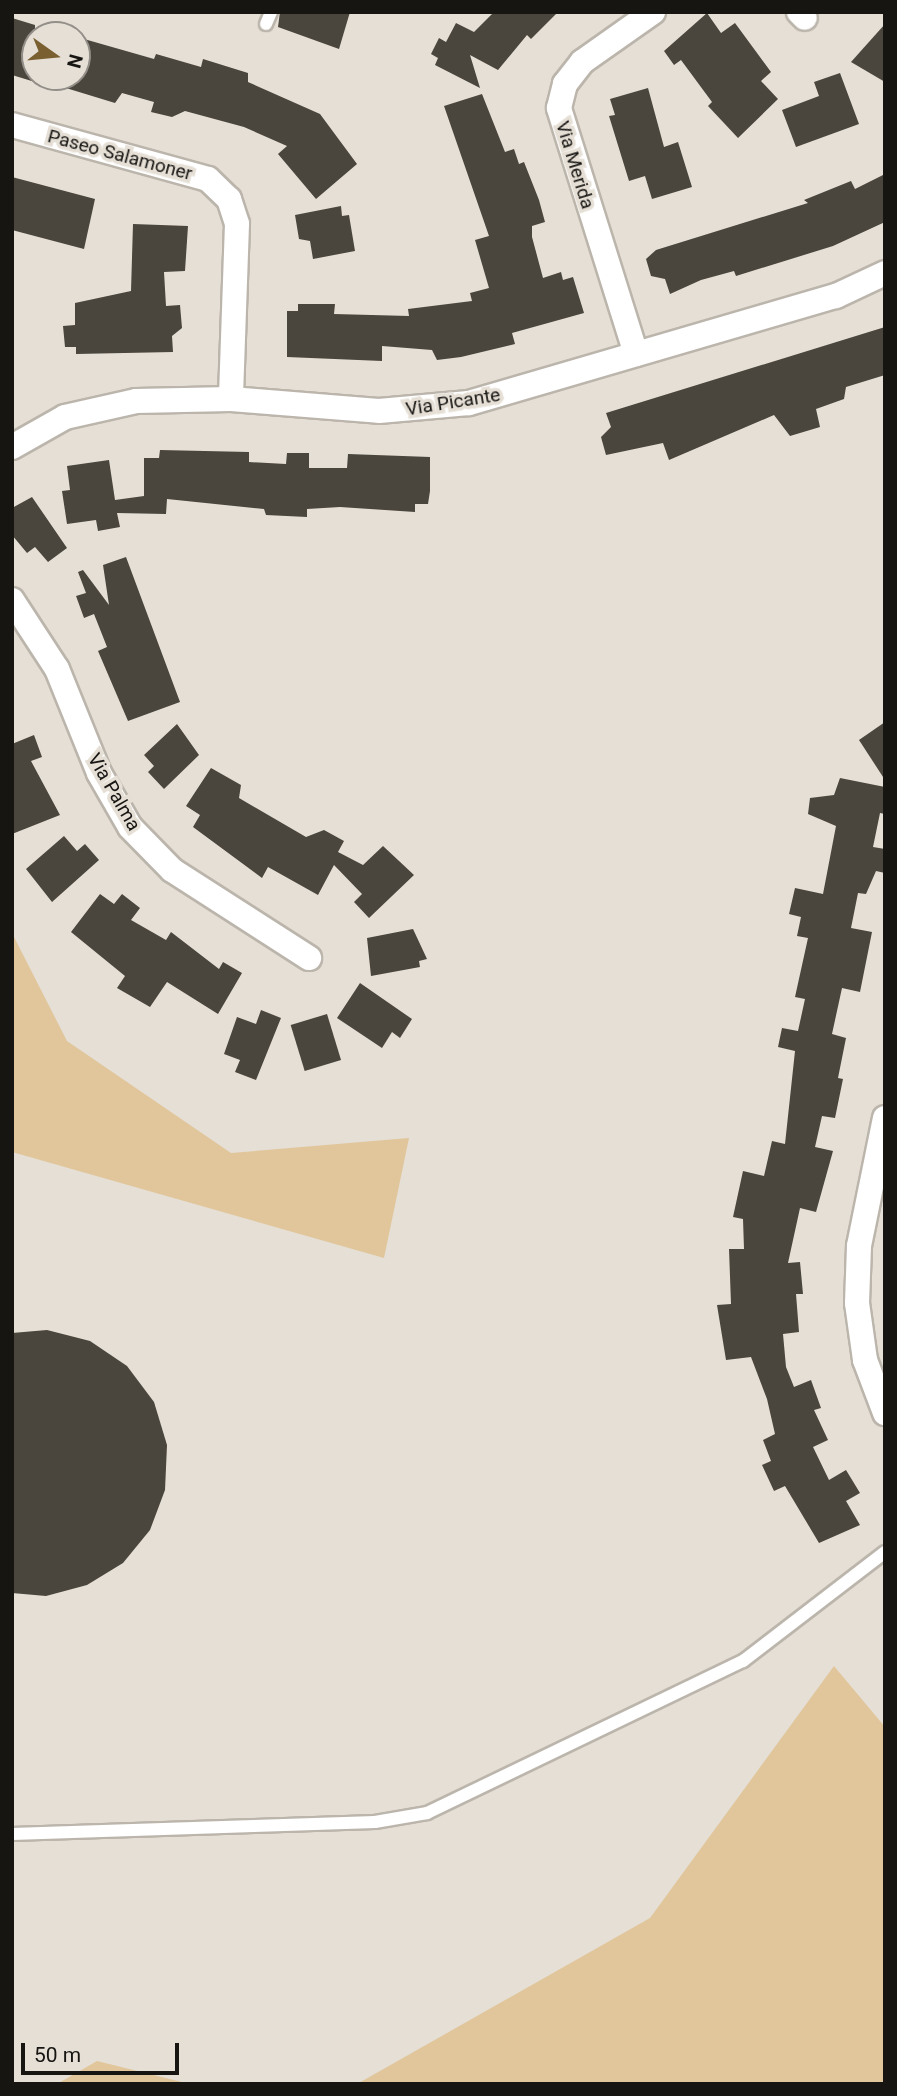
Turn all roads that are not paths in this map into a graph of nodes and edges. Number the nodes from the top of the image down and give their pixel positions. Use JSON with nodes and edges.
{"nodes":[{"id":1,"x":653,"y":12,"type":"edge"},
{"id":2,"x":12,"y":125,"type":"edge"},
{"id":3,"x":885,"y":273,"type":"edge"},
{"id":4,"x":636,"y":354,"type":"junction"},
{"id":5,"x":231,"y":399,"type":"junction"},
{"id":6,"x":12,"y":447,"type":"edge"},
{"id":7,"x":12,"y":600,"type":"edge"},
{"id":8,"x":309,"y":958,"type":"dead end"},
{"id":9,"x":885,"y":1118,"type":"edge"},
{"id":10,"x":885,"y":1413,"type":"edge"},
{"id":11,"x":885,"y":1552,"type":"edge"},
{"id":12,"x":12,"y":1834,"type":"edge"}],
"edges":[{"from":1,"to":4,"type":"street","name":"Via Merida"},
{"from":2,"to":5,"type":"street","name":"Paseo Salamoner"},
{"from":3,"to":4,"type":"street","name":"Via Picante"},
{"from":4,"to":5,"type":"street","name":"Via Picante"},
{"from":5,"to":6,"type":"street","name":"Via Picante"},
{"from":7,"to":8,"type":"street","name":"Via Palma"},
{"from":9,"to":10,"type":"street"},
{"from":11,"to":12,"type":"lane"}]}
